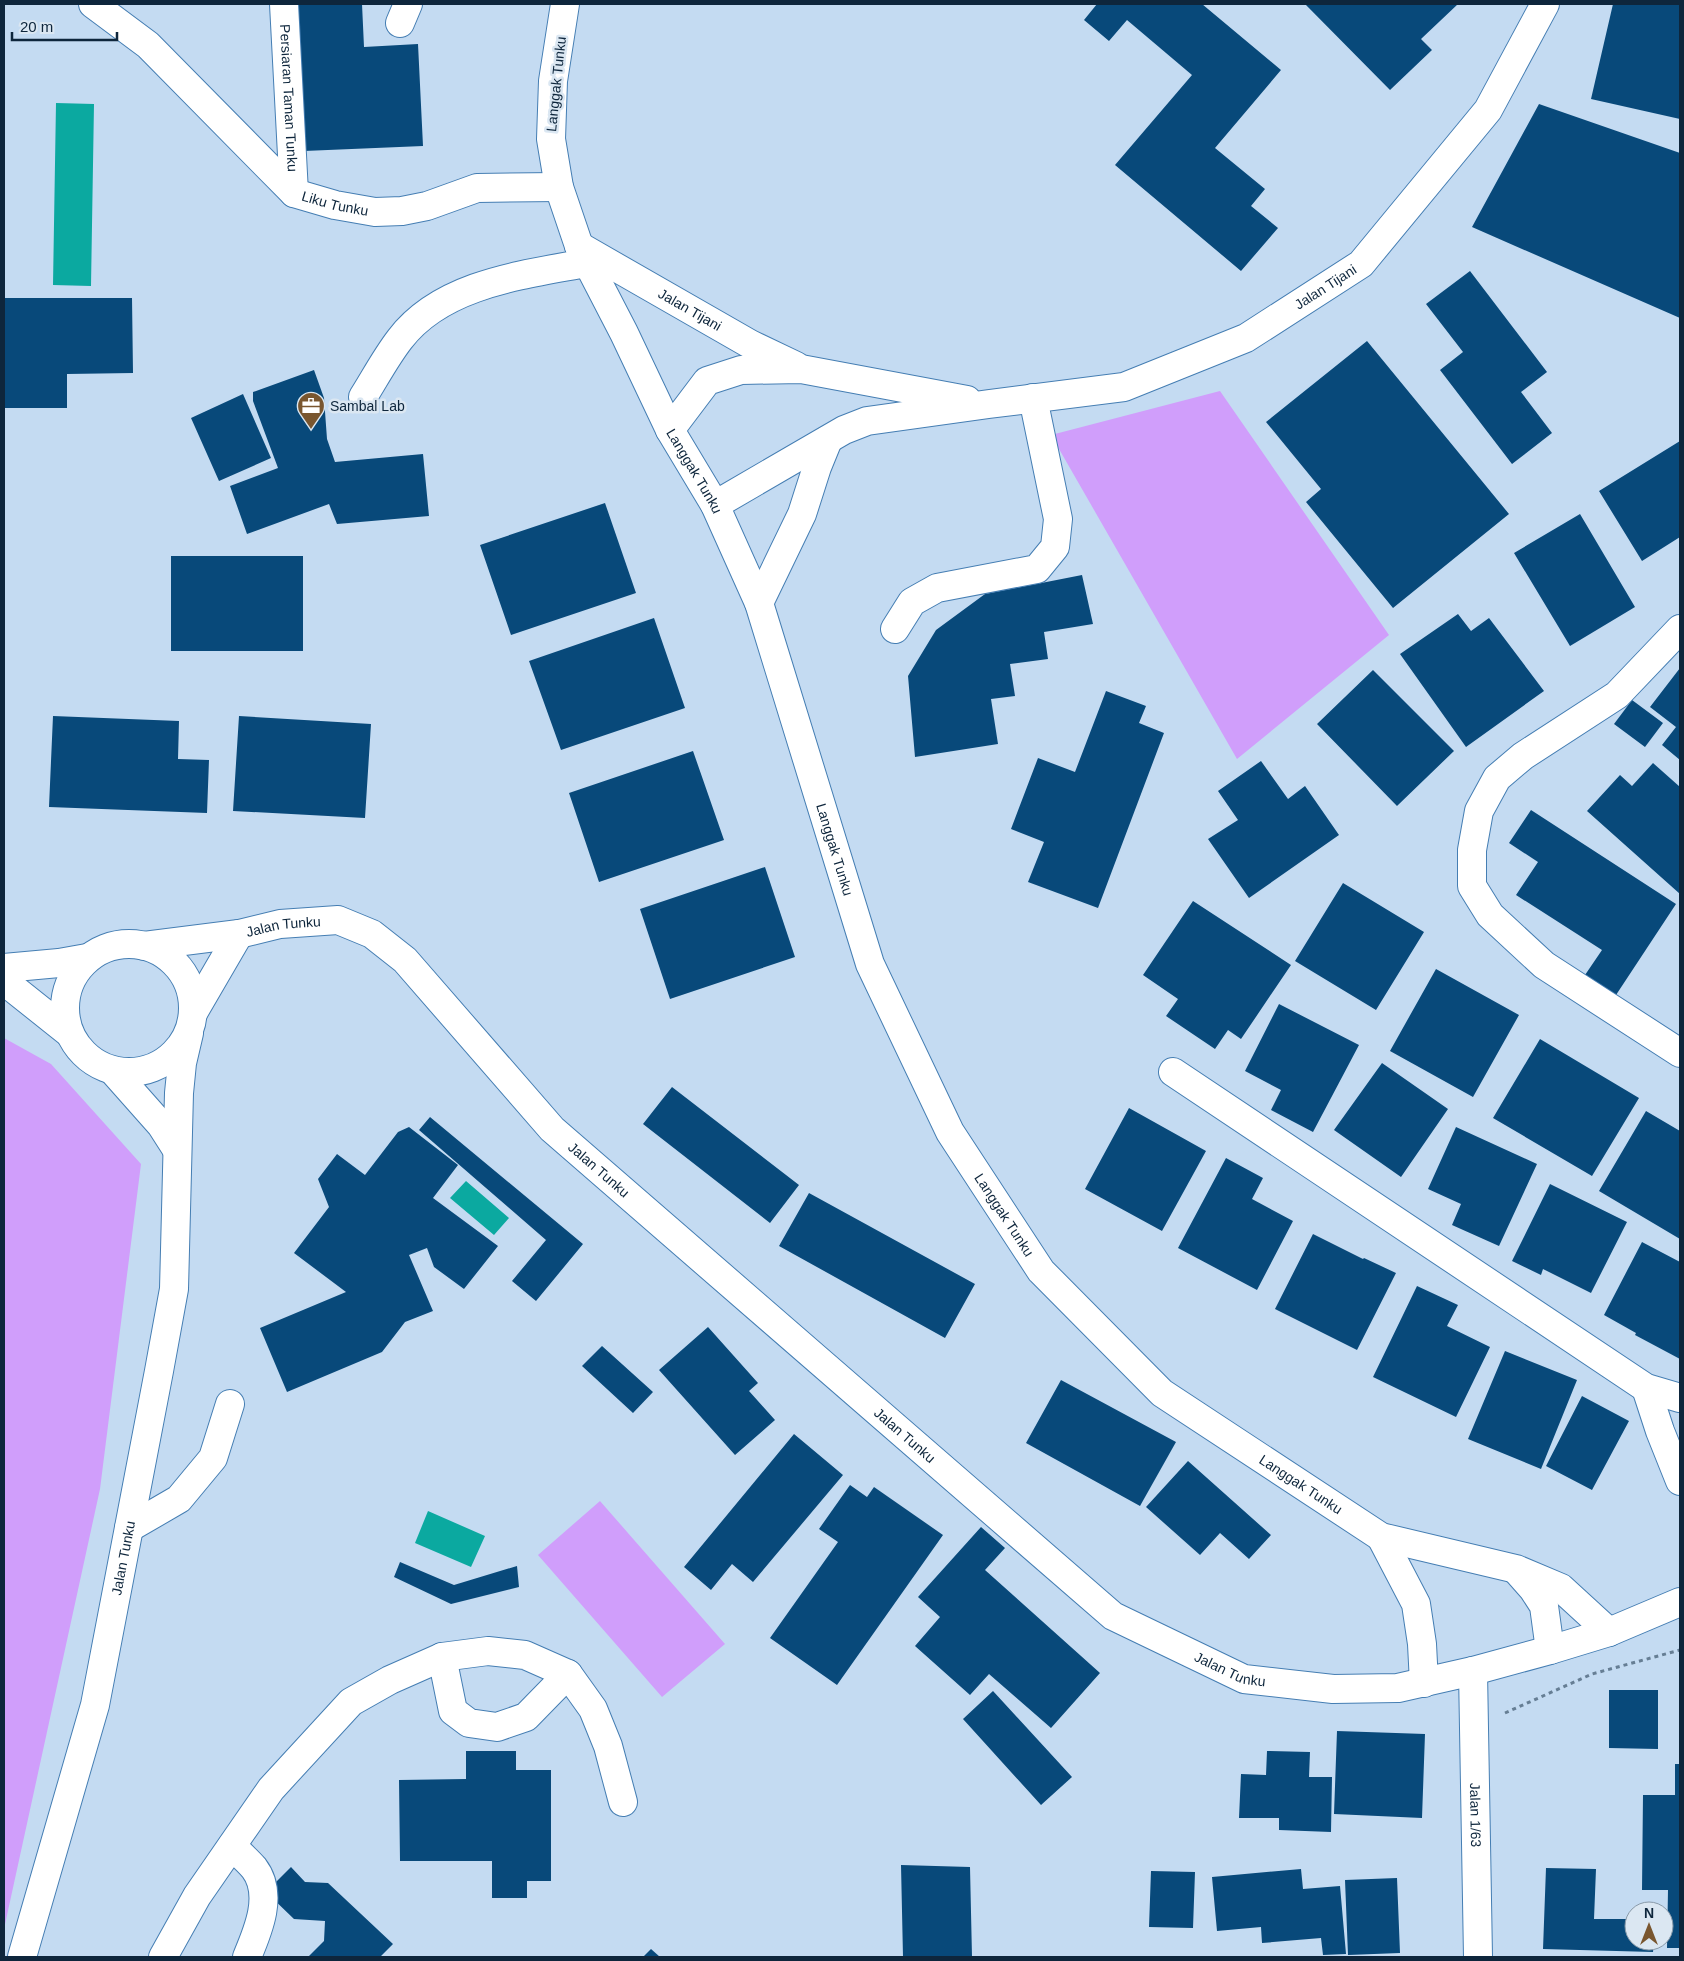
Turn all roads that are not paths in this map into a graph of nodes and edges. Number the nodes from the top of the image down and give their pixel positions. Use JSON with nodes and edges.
{"nodes":[{"id":1,"x":92,"y":4,"type":"edge"},
{"id":2,"x":284,"y":4,"type":"edge"},
{"id":3,"x":565,"y":4,"type":"edge"},
{"id":4,"x":1545,"y":4,"type":"edge"},
{"id":5,"x":559,"y":187,"type":"junction"},
{"id":6,"x":294,"y":192,"type":"junction"},
{"id":7,"x":582,"y":254,"type":"junction"},
{"id":8,"x":802,"y":369,"type":"junction"},
{"id":9,"x":363,"y":397,"type":"dead end"},
{"id":10,"x":1033,"y":398,"type":"junction"},
{"id":11,"x":988,"y":404,"type":"junction"},
{"id":12,"x":670,"y":430,"type":"junction"},
{"id":13,"x":828,"y":440,"type":"junction"},
{"id":14,"x":715,"y":505,"type":"junction"},
{"id":15,"x":759,"y":603,"type":"junction"},
{"id":16,"x":895,"y":629,"type":"dead end"},
{"id":17,"x":1680,"y":629,"type":"edge"},
{"id":18,"x":239,"y":934,"type":"junction"},
{"id":19,"x":144,"y":946,"type":"junction"},
{"id":20,"x":87,"y":958,"type":"junction"},
{"id":21,"x":4,"y":968,"type":"edge"},
{"id":22,"x":4,"y":981,"type":"edge"},
{"id":23,"x":191,"y":1023,"type":"junction"},
{"id":24,"x":68,"y":1032,"type":"junction"},
{"id":25,"x":1680,"y":1054,"type":"edge"},
{"id":26,"x":114,"y":1072,"type":"junction"},
{"id":27,"x":1173,"y":1072,"type":"dead end"},
{"id":28,"x":177,"y":1150,"type":"junction"},
{"id":29,"x":1646,"y":1388,"type":"junction"},
{"id":30,"x":1680,"y":1398,"type":"edge"},
{"id":31,"x":230,"y":1404,"type":"dead end"},
{"id":32,"x":1670,"y":1427,"type":"edge"},
{"id":33,"x":1680,"y":1481,"type":"edge"},
{"id":34,"x":129,"y":1528,"type":"junction"},
{"id":35,"x":1381,"y":1537,"type":"junction"},
{"id":36,"x":1516,"y":1569,"type":"junction"},
{"id":37,"x":1680,"y":1602,"type":"edge"},
{"id":38,"x":1610,"y":1632,"type":"junction"},
{"id":39,"x":1550,"y":1650,"type":"junction"},
{"id":40,"x":442,"y":1657,"type":"junction"},
{"id":41,"x":1474,"y":1671,"type":"junction"},
{"id":42,"x":568,"y":1674,"type":"junction"},
{"id":43,"x":1424,"y":1683,"type":"junction"},
{"id":44,"x":623,"y":1802,"type":"dead end"},
{"id":45,"x":232,"y":1846,"type":"junction"},
{"id":46,"x":22,"y":1957,"type":"edge"},
{"id":47,"x":163,"y":1957,"type":"edge"},
{"id":48,"x":247,"y":1957,"type":"edge"},
{"id":49,"x":1478,"y":1957,"type":"edge"}],
"edges":[{"from":1,"to":6,"type":"street","name":"Liku Tunku"},
{"from":2,"to":6,"type":"street","name":"Persiaran Taman Tunku"},
{"from":3,"to":5,"type":"street","name":"Langgak Tunku"},
{"from":4,"to":10,"type":"street","name":"Jalan Tijani"},
{"from":5,"to":6,"type":"street","name":"Liku Tunku"},
{"from":5,"to":7,"type":"street","name":"Langgak Tunku"},
{"from":7,"to":8,"type":"street","name":"Jalan Tijani"},
{"from":7,"to":9,"type":"street"},
{"from":7,"to":12,"type":"street","name":"Langgak Tunku"},
{"from":8,"to":11,"type":"street","name":"Jalan Tijani"},
{"from":8,"to":12,"type":"street","name":"Jalan Tijani"},
{"from":10,"to":11,"type":"street","name":"Jalan Tijani"},
{"from":10,"to":16,"type":"street"},
{"from":11,"to":13,"type":"street","name":"Jalan Tijani"},
{"from":12,"to":14,"type":"street","name":"Langgak Tunku"},
{"from":13,"to":14,"type":"street","name":"Jalan Tijani"},
{"from":13,"to":15,"type":"street"},
{"from":14,"to":15,"type":"street","name":"Langgak Tunku"},
{"from":15,"to":35,"type":"street","name":"Langgak Tunku"},
{"from":17,"to":25,"type":"street"},
{"from":18,"to":19,"type":"street","name":"Jalan Tunku"},
{"from":18,"to":23,"type":"street","name":"Jalan Tunku"},
{"from":18,"to":43,"type":"street","name":"Jalan Tunku"},
{"from":19,"to":20,"type":"street"},
{"from":19,"to":23,"type":"street"},
{"from":20,"to":21,"type":"street"},
{"from":20,"to":24,"type":"street"},
{"from":22,"to":24,"type":"street"},
{"from":23,"to":26,"type":"street"},
{"from":23,"to":28,"type":"street","name":"Jalan Tunku"},
{"from":24,"to":26,"type":"street"},
{"from":26,"to":28,"type":"street"},
{"from":27,"to":29,"type":"street"},
{"from":28,"to":34,"type":"street","name":"Jalan Tunku"},
{"from":29,"to":30,"type":"street"},
{"from":29,"to":32,"type":"street"},
{"from":31,"to":34,"type":"street"},
{"from":32,"to":33,"type":"street"},
{"from":34,"to":46,"type":"street","name":"Jalan Tunku"},
{"from":35,"to":36,"type":"street","name":"Langgak Tunku"},
{"from":35,"to":43,"type":"street","name":"Langgak Tunku"},
{"from":36,"to":38,"type":"street","name":"Langgak Tunku"},
{"from":36,"to":39,"type":"street"},
{"from":37,"to":38,"type":"street","name":"Jalan Tunku"},
{"from":38,"to":39,"type":"street","name":"Jalan Tunku"},
{"from":39,"to":41,"type":"street","name":"Jalan Tunku"},
{"from":40,"to":42,"type":"street"},
{"from":40,"to":42,"type":"street"},
{"from":40,"to":45,"type":"street"},
{"from":41,"to":43,"type":"street","name":"Jalan Tunku"},
{"from":41,"to":49,"type":"street","name":"Jalan 1/63"},
{"from":42,"to":44,"type":"street"},
{"from":45,"to":47,"type":"street"},
{"from":45,"to":48,"type":"street"}]}
